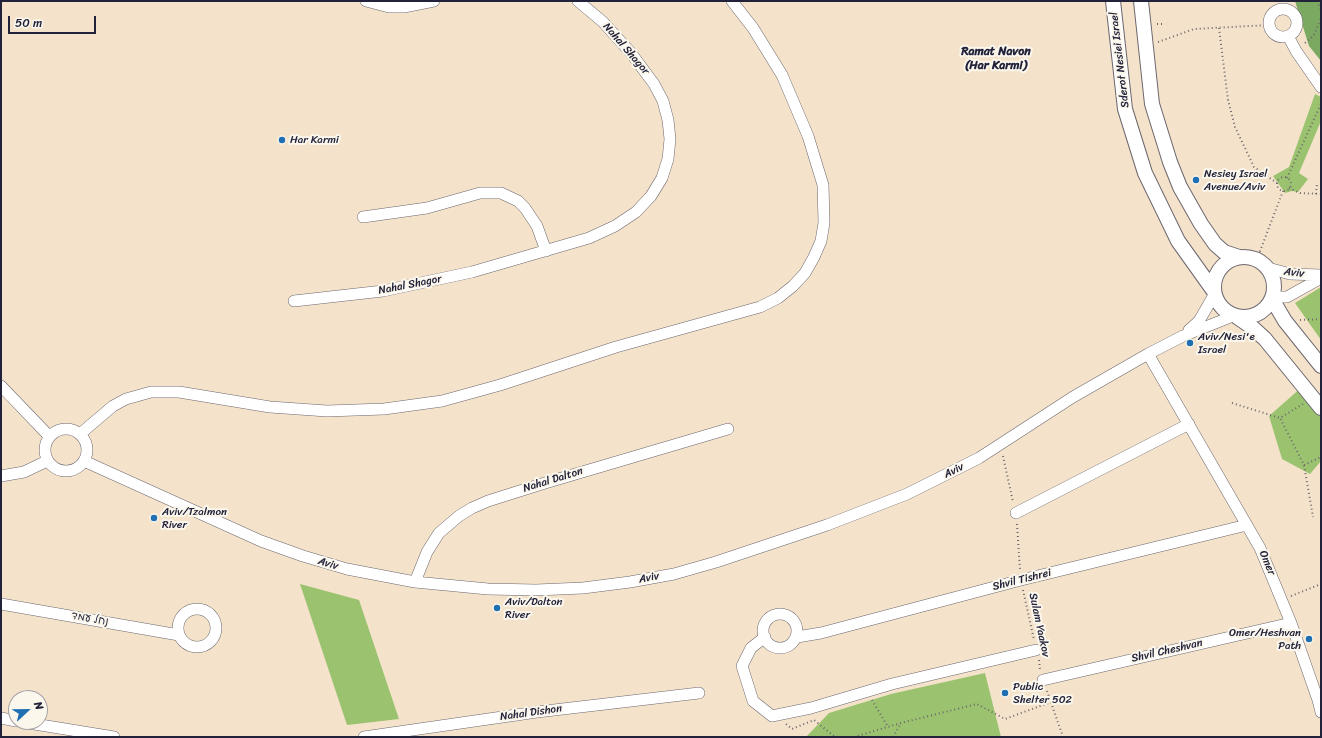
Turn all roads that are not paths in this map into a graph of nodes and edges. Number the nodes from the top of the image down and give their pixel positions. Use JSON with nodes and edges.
{"nodes":[{"id":1,"x":366,"y":1,"type":"edge"},
{"id":2,"x":434,"y":1,"type":"edge"},
{"id":3,"x":578,"y":1,"type":"edge"},
{"id":4,"x":732,"y":1,"type":"edge"},
{"id":5,"x":1114,"y":1,"type":"edge"},
{"id":6,"x":1141,"y":1,"type":"edge"},
{"id":7,"x":1288,"y":36,"type":"junction"},
{"id":8,"x":1321,"y":87,"type":"edge"},
{"id":9,"x":363,"y":217,"type":"dead end"},
{"id":10,"x":546,"y":251,"type":"junction"},
{"id":11,"x":1239,"y":257,"type":"junction"},
{"id":12,"x":1268,"y":268,"type":"junction"},
{"id":13,"x":1321,"y":276,"type":"edge"},
{"id":14,"x":1214,"y":293,"type":"junction"},
{"id":15,"x":1272,"y":298,"type":"junction"},
{"id":16,"x":294,"y":301,"type":"dead end"},
{"id":17,"x":1235,"y":316,"type":"junction"},
{"id":18,"x":1183,"y":336,"type":"junction"},
{"id":19,"x":1148,"y":354,"type":"junction"},
{"id":20,"x":1321,"y":366,"type":"edge"},
{"id":21,"x":1,"y":386,"type":"edge"},
{"id":22,"x":1317,"y":403,"type":"edge"},
{"id":23,"x":1188,"y":424,"type":"junction"},
{"id":24,"x":728,"y":429,"type":"dead end"},
{"id":25,"x":80,"y":434,"type":"junction"},
{"id":26,"x":49,"y":436,"type":"junction"},
{"id":27,"x":47,"y":461,"type":"junction"},
{"id":28,"x":84,"y":461,"type":"junction"},
{"id":29,"x":1,"y":476,"type":"edge"},
{"id":30,"x":1016,"y":513,"type":"road end"},
{"id":31,"x":1247,"y":525,"type":"junction"},
{"id":32,"x":415,"y":582,"type":"junction"},
{"id":33,"x":1,"y":604,"type":"edge"},
{"id":34,"x":1291,"y":623,"type":"junction"},
{"id":35,"x":179,"y":635,"type":"dead end"},
{"id":36,"x":764,"y":637,"type":"junction"},
{"id":37,"x":796,"y":637,"type":"junction"},
{"id":38,"x":1036,"y":650,"type":"road end"},
{"id":39,"x":1043,"y":680,"type":"road end"},
{"id":40,"x":699,"y":693,"type":"dead end"},
{"id":41,"x":1321,"y":712,"type":"edge"},
{"id":42,"x":48,"y":726,"type":"edge"},
{"id":43,"x":114,"y":737,"type":"edge"},
{"id":44,"x":364,"y":737,"type":"edge"}],
"edges":[{"from":1,"to":2,"type":"street"},
{"from":3,"to":10,"type":"street","name":"Nahal Shagor"},
{"from":4,"to":25,"type":"street"},
{"from":5,"to":14,"type":"street","name":"Sderot Nesiei Israel"},
{"from":6,"to":11,"type":"street"},
{"from":7,"to":7,"type":"street"},
{"from":7,"to":8,"type":"street"},
{"from":9,"to":10,"type":"street"},
{"from":10,"to":16,"type":"street","name":"Nahal Shagor"},
{"from":11,"to":12,"type":"street","name":"Aviv"},
{"from":11,"to":14,"type":"street","name":"Aviv"},
{"from":12,"to":13,"type":"street","name":"Aviv"},
{"from":12,"to":15,"type":"street","name":"Aviv"},
{"from":13,"to":15,"type":"street","name":"Aviv"},
{"from":14,"to":17,"type":"street"},
{"from":14,"to":18,"type":"street","name":"Aviv"},
{"from":15,"to":17,"type":"street","name":"Aviv"},
{"from":15,"to":20,"type":"street"},
{"from":17,"to":18,"type":"street","name":"Aviv"},
{"from":17,"to":22,"type":"street"},
{"from":18,"to":19,"type":"street","name":"Aviv"},
{"from":19,"to":23,"type":"street","name":"Omer"},
{"from":19,"to":32,"type":"street","name":"Aviv"},
{"from":21,"to":26,"type":"street"},
{"from":23,"to":30,"type":"street"},
{"from":23,"to":31,"type":"street","name":"Omer"},
{"from":24,"to":32,"type":"street","name":"Nahal Dalton"},
{"from":25,"to":26,"type":"street"},
{"from":25,"to":28,"type":"street"},
{"from":26,"to":27,"type":"street"},
{"from":27,"to":28,"type":"street"},
{"from":27,"to":29,"type":"street"},
{"from":28,"to":32,"type":"street","name":"Aviv"},
{"from":31,"to":34,"type":"street","name":"Omer"},
{"from":31,"to":37,"type":"street","name":"Shvil Tishrei"},
{"from":33,"to":35,"type":"street","name":"נחל עמד"},
{"from":34,"to":39,"type":"street","name":"Shvil Cheshvan"},
{"from":34,"to":41,"type":"street","name":"Omer"},
{"from":36,"to":37,"type":"street"},
{"from":36,"to":37,"type":"street"},
{"from":36,"to":38,"type":"street"},
{"from":40,"to":44,"type":"street","name":"Nahal Dishon"},
{"from":42,"to":43,"type":"street"}]}
